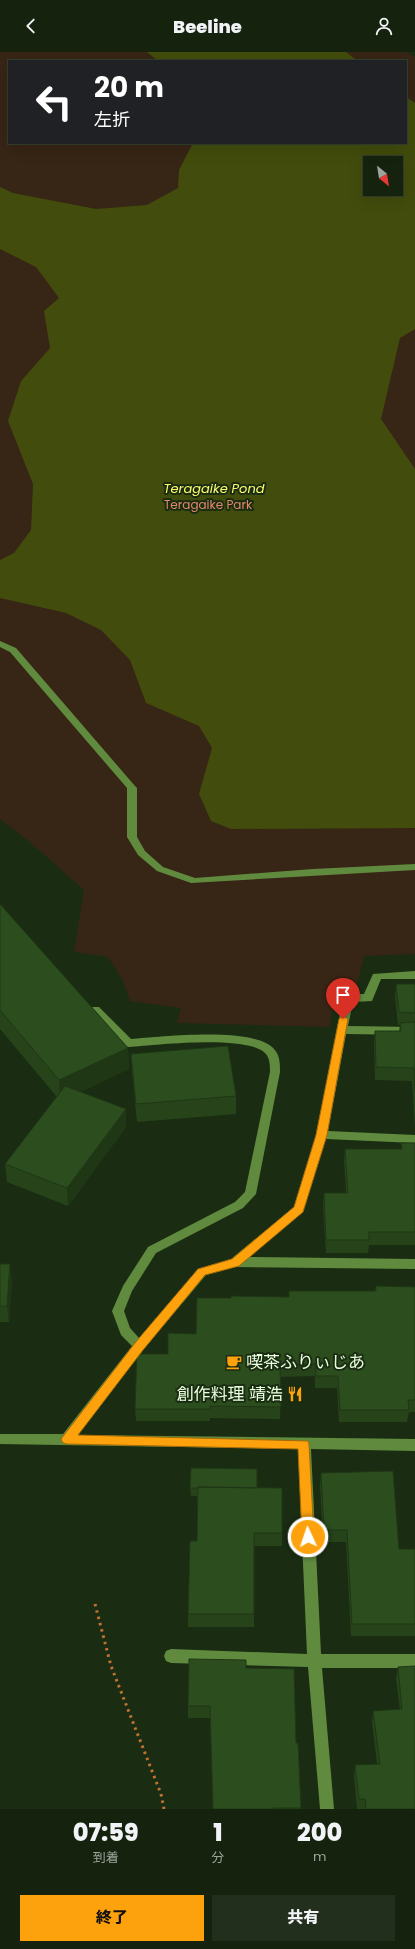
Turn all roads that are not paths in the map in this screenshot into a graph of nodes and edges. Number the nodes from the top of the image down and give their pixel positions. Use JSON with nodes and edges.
{"nodes":[{"id":1,"x":0,"y":644,"type":"edge"},
{"id":2,"x":415,"y":867,"type":"edge"},
{"id":3,"x":415,"y":975,"type":"edge"},
{"id":4,"x":86,"y":1002,"type":"edge"},
{"id":5,"x":341,"y":1030,"type":"junction"},
{"id":6,"x":415,"y":1031,"type":"edge"},
{"id":7,"x":322,"y":1135,"type":"junction"},
{"id":8,"x":415,"y":1139,"type":"edge"},
{"id":9,"x":235,"y":1262,"type":"junction"},
{"id":10,"x":415,"y":1264,"type":"edge"},
{"id":11,"x":139,"y":1346,"type":"junction"},
{"id":12,"x":0,"y":1439,"type":"edge"},
{"id":13,"x":67,"y":1439,"type":"junction"},
{"id":14,"x":304,"y":1444,"type":"junction"},
{"id":15,"x":415,"y":1445,"type":"edge"},
{"id":16,"x":171,"y":1656,"type":"dead end"},
{"id":17,"x":314,"y":1661,"type":"junction"},
{"id":18,"x":415,"y":1661,"type":"edge"},
{"id":19,"x":327,"y":1809,"type":"edge"}],
"edges":[{"from":1,"to":2,"type":"street"},
{"from":3,"to":5,"type":"street"},
{"from":4,"to":11,"type":"street"},
{"from":5,"to":6,"type":"street"},
{"from":5,"to":7,"type":"street"},
{"from":7,"to":8,"type":"street"},
{"from":7,"to":9,"type":"street"},
{"from":9,"to":10,"type":"street"},
{"from":9,"to":11,"type":"street"},
{"from":11,"to":13,"type":"street"},
{"from":12,"to":13,"type":"street"},
{"from":13,"to":14,"type":"street"},
{"from":14,"to":15,"type":"street"},
{"from":14,"to":17,"type":"street"},
{"from":16,"to":17,"type":"street"},
{"from":17,"to":18,"type":"street"},
{"from":17,"to":19,"type":"street"}]}
